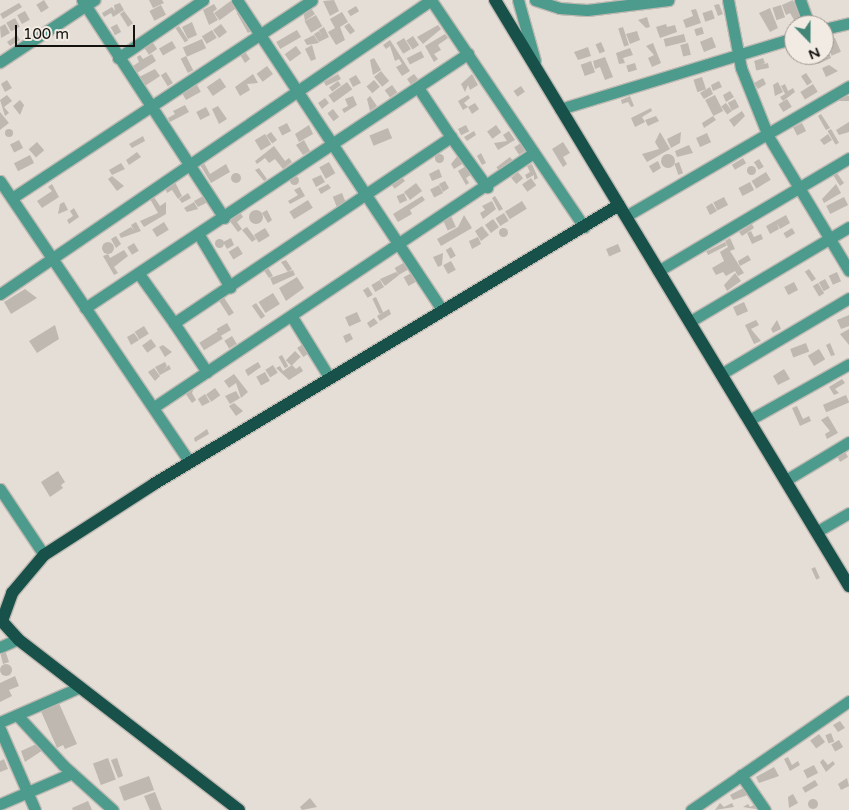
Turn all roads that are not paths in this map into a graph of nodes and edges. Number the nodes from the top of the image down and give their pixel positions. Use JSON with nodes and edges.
{"nodes":[{"id":1,"x":203,"y":0,"type":"edge"},
{"id":2,"x":237,"y":0,"type":"edge"},
{"id":3,"x":312,"y":0,"type":"edge"},
{"id":4,"x":495,"y":0,"type":"edge"},
{"id":5,"x":518,"y":0,"type":"edge"},
{"id":6,"x":535,"y":0,"type":"edge"},
{"id":7,"x":668,"y":0,"type":"edge"},
{"id":8,"x":728,"y":0,"type":"edge"},
{"id":9,"x":800,"y":0,"type":"edge"},
{"id":10,"x":88,"y":2,"type":"edge"},
{"id":11,"x":653,"y":2,"type":"edge"},
{"id":12,"x":186,"y":5,"type":"edge"},
{"id":13,"x":805,"y":15,"type":"edge"},
{"id":14,"x":849,"y":23,"type":"edge"},
{"id":15,"x":834,"y":27,"type":"edge"},
{"id":16,"x":261,"y":36,"type":"junction"},
{"id":17,"x":784,"y":41,"type":"edge"},
{"id":18,"x":468,"y":54,"type":"junction"},
{"id":19,"x":738,"y":54,"type":"junction"},
{"id":20,"x":118,"y":58,"type":"junction"},
{"id":21,"x":0,"y":62,"type":"edge"},
{"id":22,"x":537,"y":69,"type":"junction"},
{"id":23,"x":849,"y":86,"type":"edge"},
{"id":24,"x":419,"y":89,"type":"junction"},
{"id":25,"x":298,"y":91,"type":"junction"},
{"id":26,"x":560,"y":108,"type":"junction"},
{"id":27,"x":150,"y":109,"type":"junction"},
{"id":28,"x":768,"y":136,"type":"junction"},
{"id":29,"x":451,"y":137,"type":"junction"},
{"id":30,"x":335,"y":145,"type":"junction"},
{"id":31,"x":534,"y":153,"type":"junction"},
{"id":32,"x":849,"y":158,"type":"edge"},
{"id":33,"x":189,"y":165,"type":"junction"},
{"id":34,"x":0,"y":181,"type":"edge"},
{"id":35,"x":486,"y":187,"type":"junction"},
{"id":36,"x":799,"y":188,"type":"junction"},
{"id":37,"x":368,"y":195,"type":"junction"},
{"id":38,"x":12,"y":198,"type":"junction"},
{"id":39,"x":619,"y":205,"type":"junction"},
{"id":40,"x":626,"y":216,"type":"junction"},
{"id":41,"x":224,"y":218,"type":"junction"},
{"id":42,"x":584,"y":227,"type":"junction"},
{"id":43,"x":849,"y":227,"type":"edge"},
{"id":44,"x":198,"y":235,"type":"junction"},
{"id":45,"x":830,"y":239,"type":"junction"},
{"id":46,"x":402,"y":245,"type":"junction"},
{"id":47,"x":53,"y":258,"type":"junction"},
{"id":48,"x":658,"y":271,"type":"junction"},
{"id":49,"x":849,"y":271,"type":"edge"},
{"id":50,"x":139,"y":274,"type":"junction"},
{"id":51,"x":230,"y":287,"type":"junction"},
{"id":52,"x":0,"y":294,"type":"edge"},
{"id":53,"x":849,"y":298,"type":"edge"},
{"id":54,"x":85,"y":308,"type":"junction"},
{"id":55,"x":442,"y":310,"type":"junction"},
{"id":56,"x":292,"y":317,"type":"junction"},
{"id":57,"x":689,"y":322,"type":"junction"},
{"id":58,"x":174,"y":323,"type":"junction"},
{"id":59,"x":849,"y":364,"type":"edge"},
{"id":60,"x":207,"y":372,"type":"junction"},
{"id":61,"x":721,"y":374,"type":"junction"},
{"id":62,"x":329,"y":376,"type":"junction"},
{"id":63,"x":154,"y":407,"type":"junction"},
{"id":64,"x":751,"y":420,"type":"junction"},
{"id":65,"x":849,"y":442,"type":"edge"},
{"id":66,"x":189,"y":461,"type":"junction"},
{"id":67,"x":786,"y":480,"type":"junction"},
{"id":68,"x":0,"y":489,"type":"edge"},
{"id":69,"x":849,"y":513,"type":"edge"},
{"id":70,"x":816,"y":532,"type":"junction"},
{"id":71,"x":44,"y":556,"type":"junction"},
{"id":72,"x":849,"y":586,"type":"edge"},
{"id":73,"x":1,"y":620,"type":"edge"},
{"id":74,"x":18,"y":639,"type":"junction"},
{"id":75,"x":0,"y":647,"type":"edge"},
{"id":76,"x":78,"y":688,"type":"junction"},
{"id":77,"x":849,"y":701,"type":"edge"},
{"id":78,"x":17,"y":715,"type":"junction"},
{"id":79,"x":0,"y":722,"type":"edge"},
{"id":80,"x":0,"y":729,"type":"edge"},
{"id":81,"x":72,"y":773,"type":"junction"},
{"id":82,"x":741,"y":774,"type":"junction"},
{"id":83,"x":27,"y":792,"type":"junction"},
{"id":84,"x":0,"y":804,"type":"edge"},
{"id":85,"x":35,"y":810,"type":"edge"},
{"id":86,"x":113,"y":810,"type":"edge"},
{"id":87,"x":239,"y":810,"type":"edge"},
{"id":88,"x":691,"y":810,"type":"edge"},
{"id":89,"x":765,"y":810,"type":"edge"}],
"edges":[{"from":1,"to":12,"type":"street"},
{"from":2,"to":16,"type":"street"},
{"from":3,"to":16,"type":"street"},
{"from":4,"to":22,"type":"main road"},
{"from":5,"to":22,"type":"street"},
{"from":6,"to":11,"type":"street"},
{"from":7,"to":11,"type":"street"},
{"from":8,"to":19,"type":"street"},
{"from":9,"to":13,"type":"street"},
{"from":10,"to":20,"type":"street"},
{"from":10,"to":21,"type":"street"},
{"from":12,"to":20,"type":"street"},
{"from":14,"to":15,"type":"street"},
{"from":16,"to":25,"type":"street"},
{"from":16,"to":27,"type":"street"},
{"from":17,"to":19,"type":"street"},
{"from":18,"to":24,"type":"street"},
{"from":18,"to":25,"type":"street"},
{"from":18,"to":31,"type":"street"},
{"from":19,"to":26,"type":"street"},
{"from":19,"to":28,"type":"street"},
{"from":20,"to":27,"type":"street"},
{"from":22,"to":26,"type":"main road"},
{"from":23,"to":28,"type":"street"},
{"from":24,"to":29,"type":"street"},
{"from":24,"to":30,"type":"street"},
{"from":25,"to":30,"type":"street"},
{"from":25,"to":33,"type":"street"},
{"from":26,"to":39,"type":"main road"},
{"from":27,"to":33,"type":"street"},
{"from":27,"to":38,"type":"street"},
{"from":28,"to":36,"type":"street"},
{"from":28,"to":40,"type":"street"},
{"from":29,"to":35,"type":"street"},
{"from":29,"to":37,"type":"street"},
{"from":30,"to":37,"type":"street"},
{"from":30,"to":41,"type":"street"},
{"from":31,"to":35,"type":"street"},
{"from":31,"to":42,"type":"street"},
{"from":32,"to":36,"type":"street"},
{"from":33,"to":41,"type":"street"},
{"from":33,"to":47,"type":"street"},
{"from":34,"to":38,"type":"street"},
{"from":35,"to":46,"type":"street"},
{"from":36,"to":45,"type":"street"},
{"from":36,"to":48,"type":"street"},
{"from":37,"to":46,"type":"street"},
{"from":37,"to":51,"type":"street"},
{"from":38,"to":47,"type":"street"},
{"from":39,"to":40,"type":"main road"},
{"from":39,"to":42,"type":"main road"},
{"from":40,"to":48,"type":"main road"},
{"from":41,"to":44,"type":"street"},
{"from":42,"to":55,"type":"main road"},
{"from":43,"to":45,"type":"street"},
{"from":44,"to":50,"type":"street"},
{"from":44,"to":51,"type":"street"},
{"from":45,"to":49,"type":"street"},
{"from":45,"to":57,"type":"street"},
{"from":46,"to":55,"type":"street"},
{"from":46,"to":56,"type":"street"},
{"from":47,"to":52,"type":"street"},
{"from":47,"to":54,"type":"street"},
{"from":48,"to":57,"type":"main road"},
{"from":50,"to":54,"type":"street"},
{"from":50,"to":58,"type":"street"},
{"from":51,"to":58,"type":"street"},
{"from":53,"to":61,"type":"street"},
{"from":54,"to":63,"type":"street"},
{"from":55,"to":62,"type":"main road"},
{"from":56,"to":60,"type":"street"},
{"from":56,"to":62,"type":"street"},
{"from":57,"to":61,"type":"main road"},
{"from":58,"to":60,"type":"street"},
{"from":59,"to":64,"type":"street"},
{"from":60,"to":63,"type":"street"},
{"from":61,"to":64,"type":"main road"},
{"from":62,"to":66,"type":"main road"},
{"from":63,"to":66,"type":"street"},
{"from":64,"to":67,"type":"main road"},
{"from":65,"to":67,"type":"street"},
{"from":66,"to":71,"type":"main road"},
{"from":67,"to":70,"type":"main road"},
{"from":68,"to":71,"type":"street"},
{"from":69,"to":70,"type":"street"},
{"from":70,"to":72,"type":"main road"},
{"from":71,"to":73,"type":"main road"},
{"from":73,"to":74,"type":"main road"},
{"from":74,"to":75,"type":"street"},
{"from":74,"to":76,"type":"main road"},
{"from":76,"to":78,"type":"street"},
{"from":76,"to":87,"type":"main road"},
{"from":77,"to":82,"type":"street"},
{"from":78,"to":79,"type":"street"},
{"from":78,"to":81,"type":"street"},
{"from":80,"to":83,"type":"street"},
{"from":81,"to":83,"type":"street"},
{"from":81,"to":86,"type":"street"},
{"from":82,"to":88,"type":"street"},
{"from":82,"to":89,"type":"street"},
{"from":83,"to":84,"type":"street"},
{"from":83,"to":85,"type":"street"}]}
